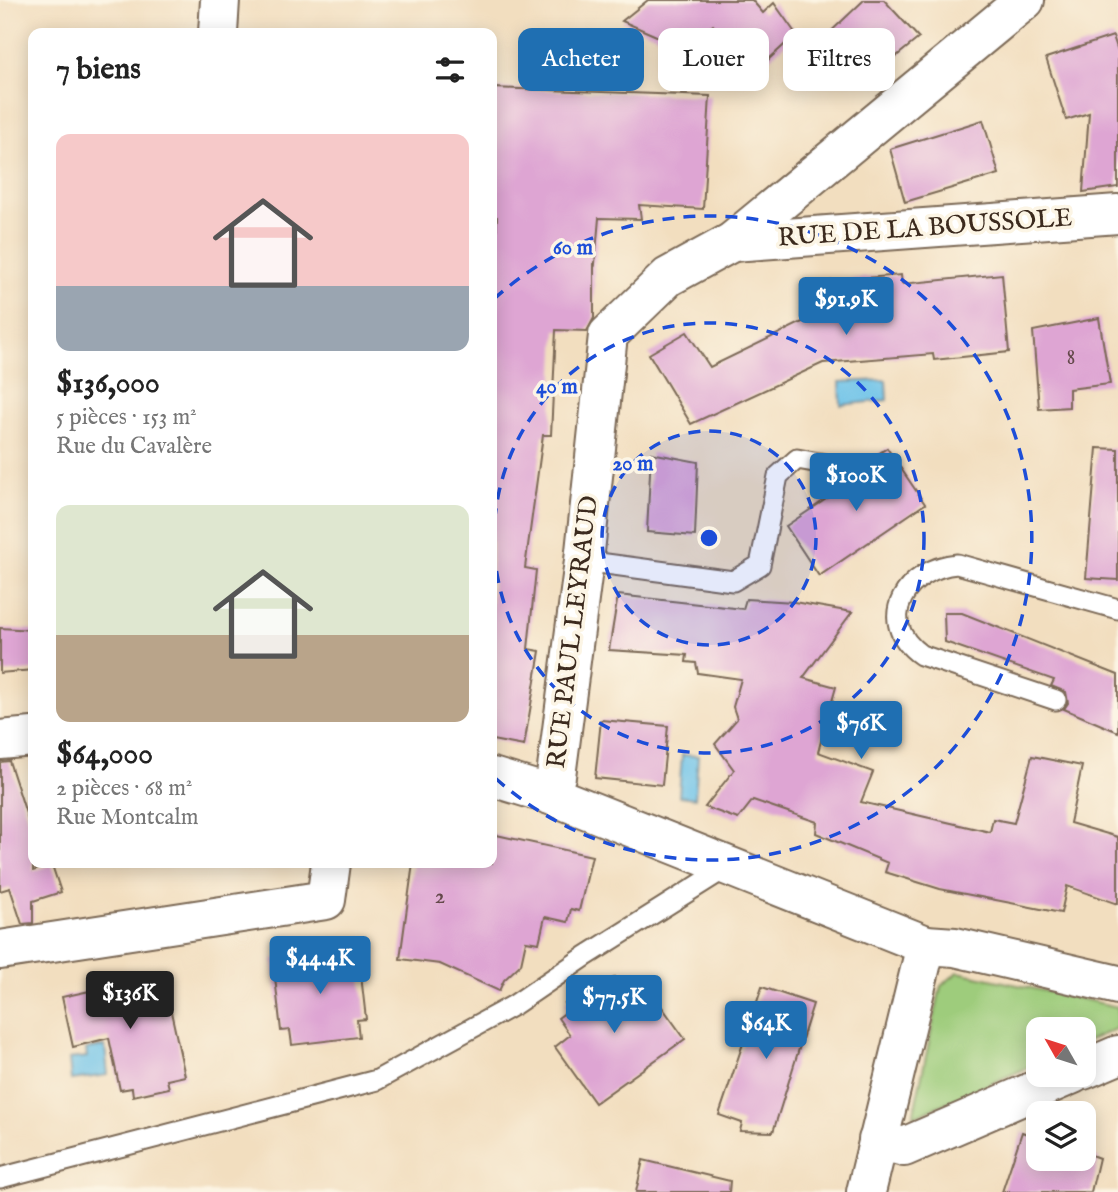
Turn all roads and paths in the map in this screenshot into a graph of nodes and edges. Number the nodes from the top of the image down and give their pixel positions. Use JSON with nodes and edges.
{"nodes":[{"id":1,"x":220,"y":0,"type":"edge"},
{"id":2,"x":1025,"y":0,"type":"edge"},
{"id":3,"x":218,"y":28,"type":"edge"},
{"id":4,"x":1118,"y":214,"type":"edge"},
{"id":5,"x":732,"y":242,"type":"junction"},
{"id":6,"x":836,"y":466,"type":"dead end"},
{"id":7,"x":584,"y":561,"type":"junction"},
{"id":8,"x":1118,"y":609,"type":"edge"},
{"id":9,"x":1056,"y":700,"type":"dead end"},
{"id":10,"x":28,"y":737,"type":"edge"},
{"id":11,"x":0,"y":740,"type":"edge"},
{"id":12,"x":497,"y":779,"type":"edge"},
{"id":13,"x":548,"y":793,"type":"junction"},
{"id":14,"x":730,"y":866,"type":"junction"},
{"id":15,"x":330,"y":868,"type":"edge"},
{"id":16,"x":926,"y":945,"type":"junction"},
{"id":17,"x":0,"y":950,"type":"edge"},
{"id":18,"x":1118,"y":985,"type":"edge"},
{"id":19,"x":1118,"y":1055,"type":"edge"},
{"id":20,"x":1096,"y":1064,"type":"edge"},
{"id":21,"x":1043,"y":1087,"type":"edge"},
{"id":22,"x":878,"y":1140,"type":"junction"},
{"id":23,"x":0,"y":1178,"type":"edge"},
{"id":24,"x":866,"y":1192,"type":"edge"}],
"edges":[{"from":1,"to":3,"type":"street"},
{"from":2,"to":5,"type":"street","name":"RUE PAUL LEYRAUD"},
{"from":4,"to":5,"type":"street","name":"RUE DE LA BOUSSOLE"},
{"from":5,"to":7,"type":"street","name":"RUE PAUL LEYRAUD"},
{"from":6,"to":7,"type":"lane"},
{"from":7,"to":13,"type":"street","name":"RUE PAUL LEYRAUD"},
{"from":8,"to":9,"type":"lane"},
{"from":10,"to":11,"type":"street"},
{"from":12,"to":13,"type":"street"},
{"from":13,"to":14,"type":"street"},
{"from":14,"to":16,"type":"street"},
{"from":14,"to":23,"type":"lane"},
{"from":15,"to":17,"type":"street"},
{"from":16,"to":18,"type":"street"},
{"from":16,"to":22,"type":"street"},
{"from":19,"to":20,"type":"street"},
{"from":21,"to":22,"type":"street"},
{"from":22,"to":24,"type":"street"}]}
